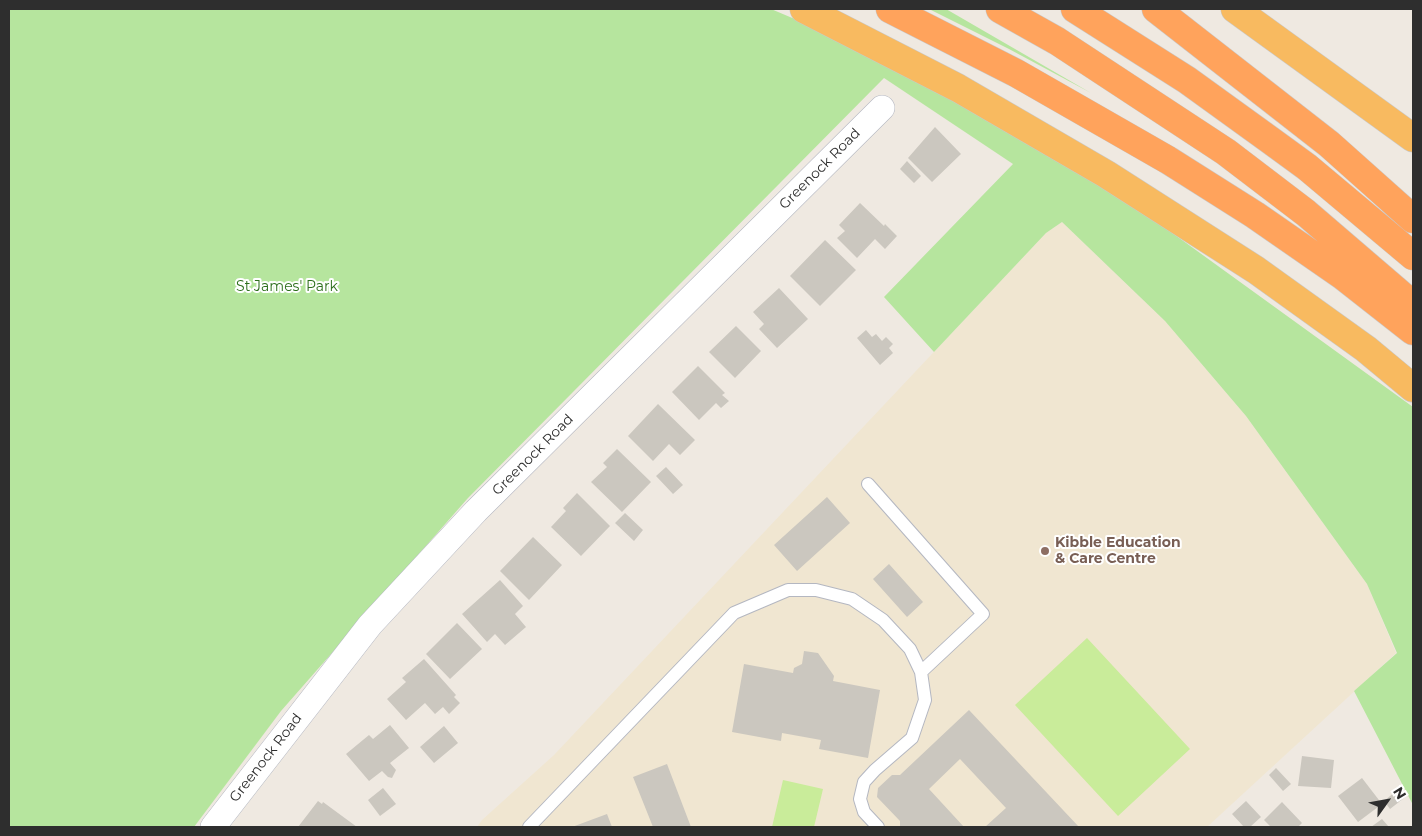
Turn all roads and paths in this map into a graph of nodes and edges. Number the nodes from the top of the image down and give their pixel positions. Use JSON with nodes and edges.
{"nodes":[{"id":1,"x":804,"y":9,"type":"edge"},
{"id":2,"x":890,"y":9,"type":"edge"},
{"id":3,"x":1000,"y":9,"type":"edge"},
{"id":4,"x":1075,"y":9,"type":"edge"},
{"id":5,"x":1156,"y":9,"type":"edge"},
{"id":6,"x":1235,"y":9,"type":"edge"},
{"id":7,"x":882,"y":108,"type":"dead end"},
{"id":8,"x":1413,"y":138,"type":"edge"},
{"id":9,"x":1413,"y":219,"type":"edge"},
{"id":10,"x":1413,"y":256,"type":"edge"},
{"id":11,"x":1413,"y":306,"type":"edge"},
{"id":12,"x":1413,"y":331,"type":"edge"},
{"id":13,"x":1413,"y":388,"type":"edge"},
{"id":14,"x":868,"y":484,"type":"dead end"},
{"id":15,"x":921,"y":672,"type":"junction"},
{"id":16,"x":213,"y":827,"type":"edge"},
{"id":17,"x":529,"y":827,"type":"edge"},
{"id":18,"x":878,"y":827,"type":"edge"}],
"edges":[{"from":1,"to":13,"type":"highway"},
{"from":2,"to":12,"type":"highway"},
{"from":3,"to":11,"type":"highway"},
{"from":4,"to":10,"type":"highway"},
{"from":5,"to":9,"type":"highway"},
{"from":6,"to":8,"type":"highway"},
{"from":7,"to":16,"type":"street","name":"Greenock Road"},
{"from":14,"to":15,"type":"lane"},
{"from":15,"to":17,"type":"lane"},
{"from":15,"to":18,"type":"lane"}]}
